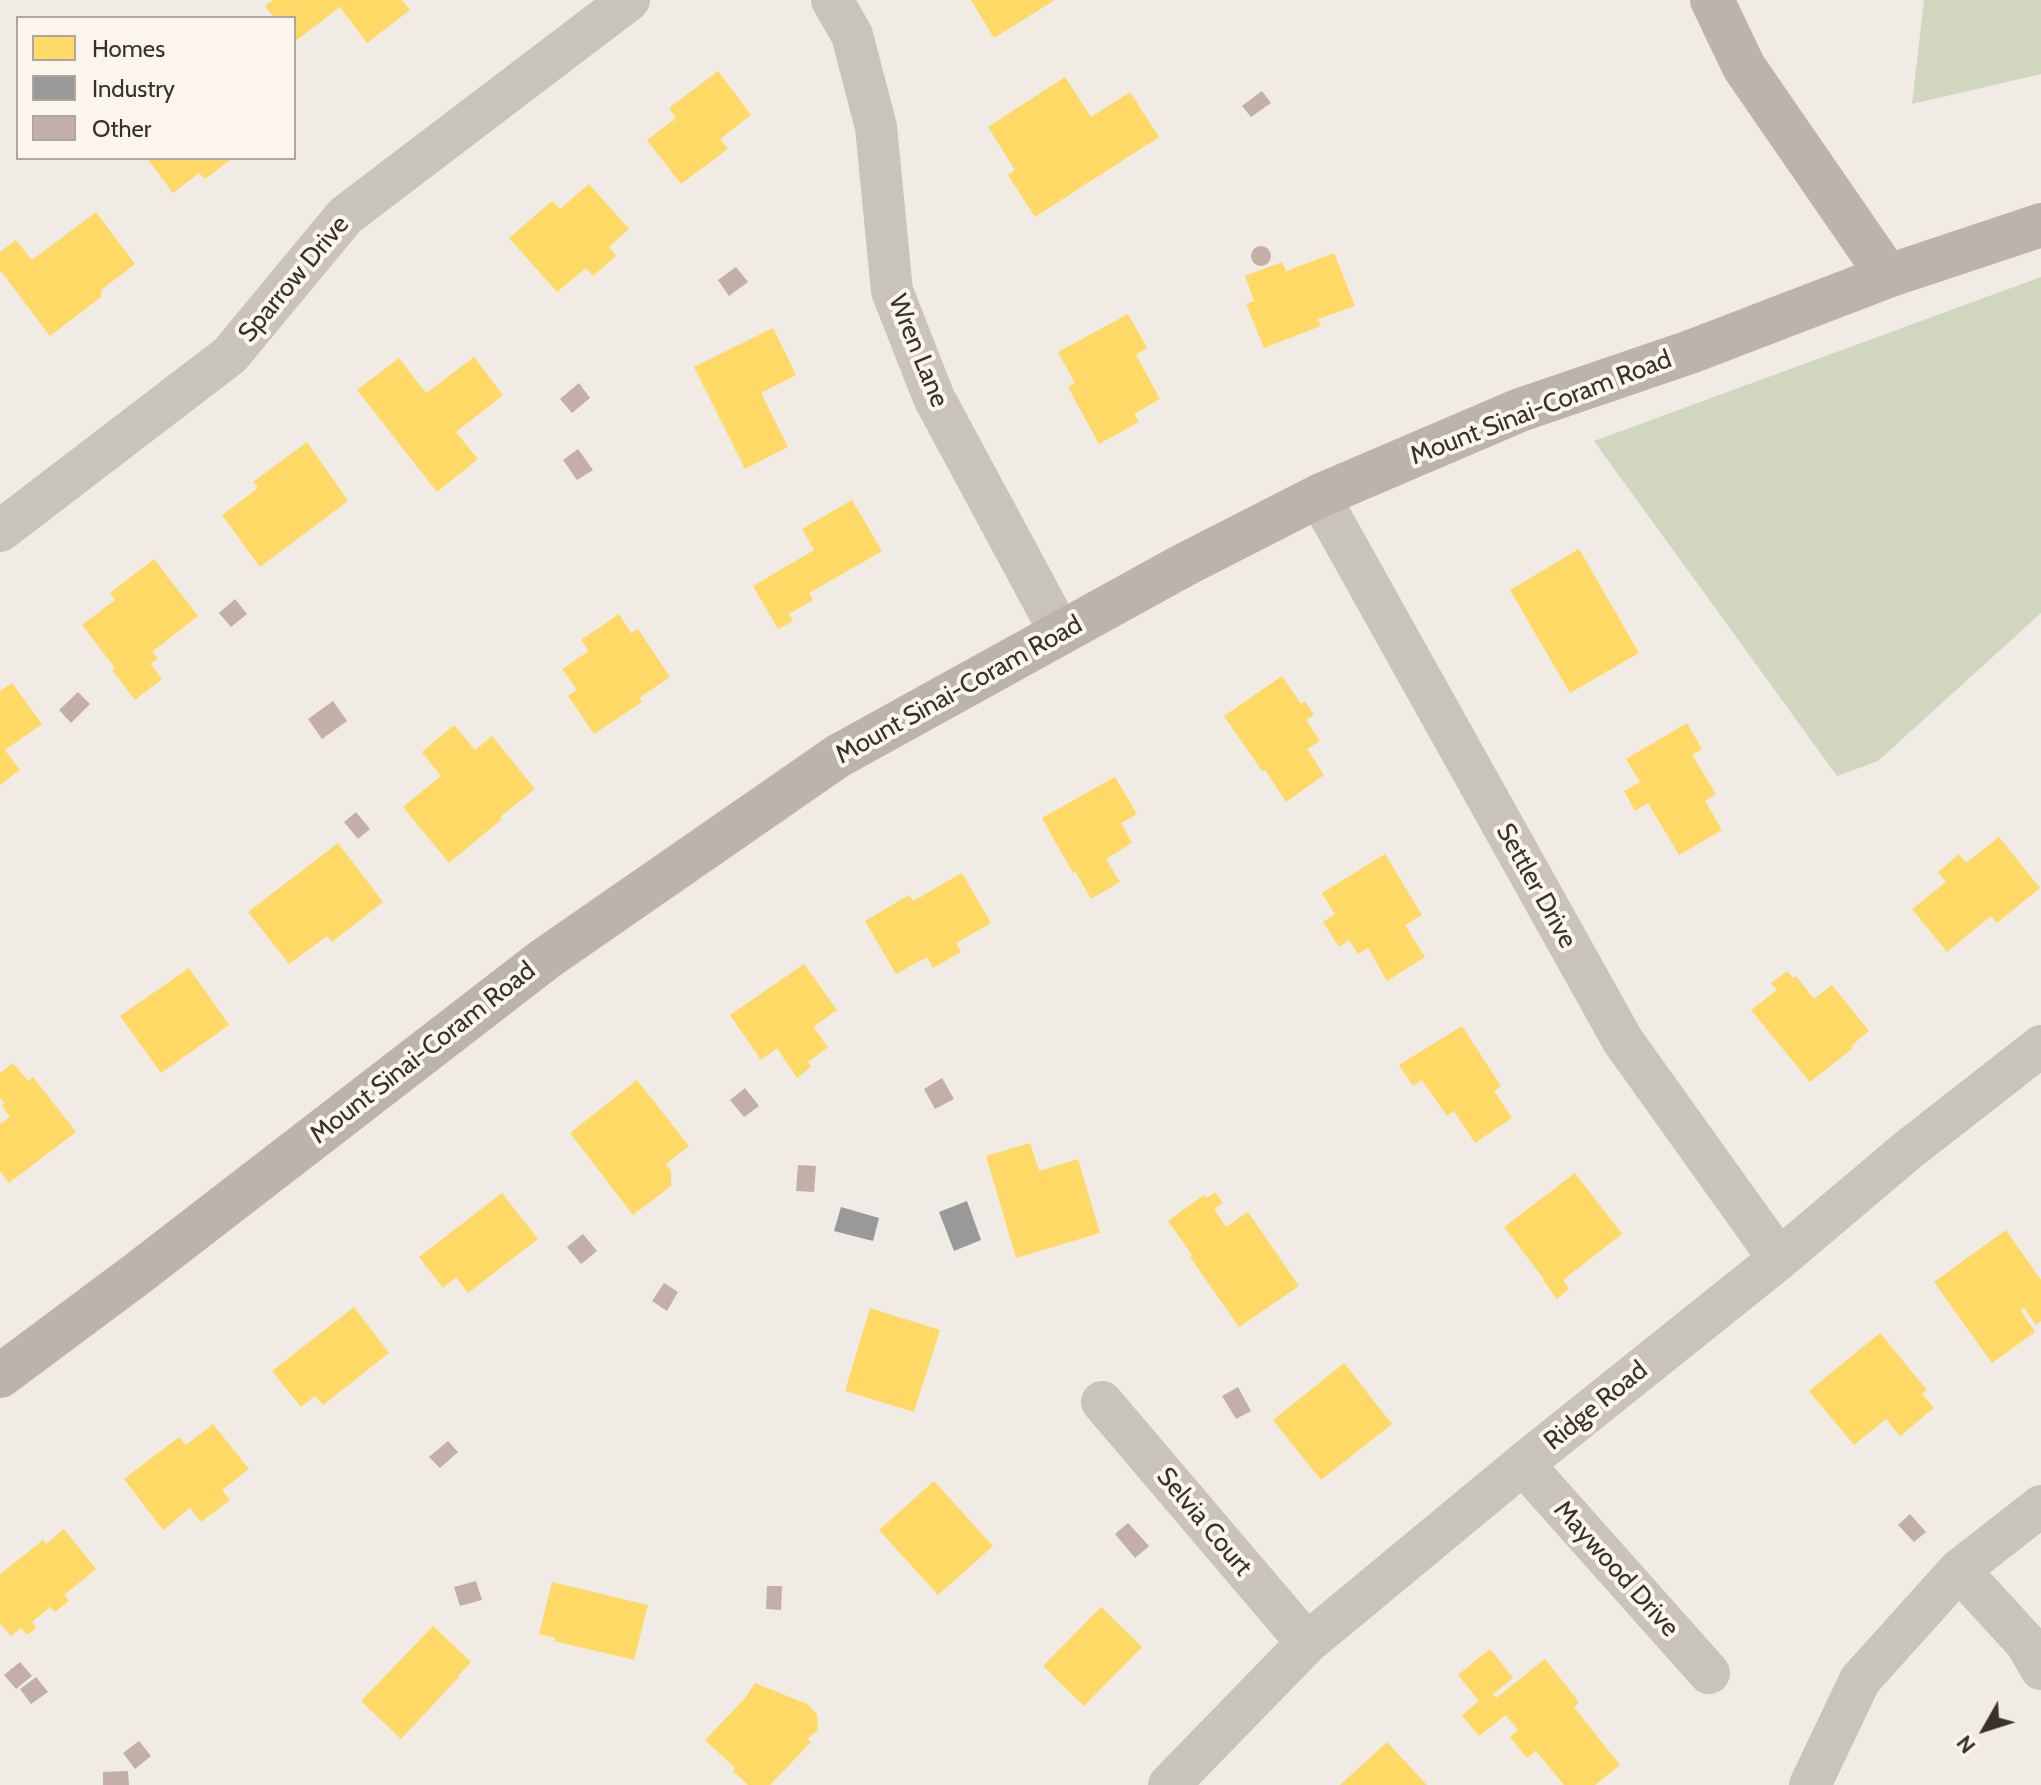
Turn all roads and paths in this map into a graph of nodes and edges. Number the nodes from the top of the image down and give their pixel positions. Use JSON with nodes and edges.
{"nodes":[{"id":1,"x":629,"y":0,"type":"edge"},
{"id":2,"x":832,"y":0,"type":"edge"},
{"id":3,"x":1712,"y":0,"type":"edge"},
{"id":4,"x":2041,"y":225,"type":"edge"},
{"id":5,"x":1888,"y":276,"type":"junction"},
{"id":6,"x":1319,"y":496,"type":"junction"},
{"id":7,"x":0,"y":531,"type":"edge"},
{"id":8,"x":1061,"y":634,"type":"junction"},
{"id":9,"x":2041,"y":1046,"type":"edge"},
{"id":10,"x":1779,"y":1259,"type":"junction"},
{"id":11,"x":0,"y":1376,"type":"edge"},
{"id":12,"x":1102,"y":1402,"type":"dead end"},
{"id":13,"x":1523,"y":1464,"type":"junction"},
{"id":14,"x":2041,"y":1506,"type":"edge"},
{"id":15,"x":1959,"y":1570,"type":"junction"},
{"id":16,"x":1307,"y":1643,"type":"junction"},
{"id":17,"x":2041,"y":1669,"type":"edge"},
{"id":18,"x":1709,"y":1673,"type":"dead end"},
{"id":19,"x":1169,"y":1785,"type":"edge"},
{"id":20,"x":1810,"y":1785,"type":"edge"}],
"edges":[{"from":1,"to":7,"type":"street","name":"Sparrow Drive"},
{"from":2,"to":8,"type":"street","name":"Wren Lane"},
{"from":3,"to":5,"type":"main road"},
{"from":4,"to":5,"type":"main road","name":"Mount Sinai-Coram Road"},
{"from":5,"to":6,"type":"main road","name":"Mount Sinai-Coram Road"},
{"from":6,"to":8,"type":"main road","name":"Mount Sinai-Coram Road"},
{"from":6,"to":10,"type":"street","name":"Settler Drive"},
{"from":8,"to":11,"type":"main road","name":"Mount Sinai-Coram Road"},
{"from":9,"to":10,"type":"street","name":"Ridge Road"},
{"from":10,"to":13,"type":"street","name":"Ridge Road"},
{"from":12,"to":16,"type":"street","name":"Selvia Court"},
{"from":13,"to":16,"type":"street","name":"Ridge Road"},
{"from":13,"to":18,"type":"street","name":"Maywood Drive"},
{"from":14,"to":15,"type":"street"},
{"from":15,"to":17,"type":"street"},
{"from":15,"to":20,"type":"street"},
{"from":16,"to":19,"type":"street","name":"Ridge Road"}]}
